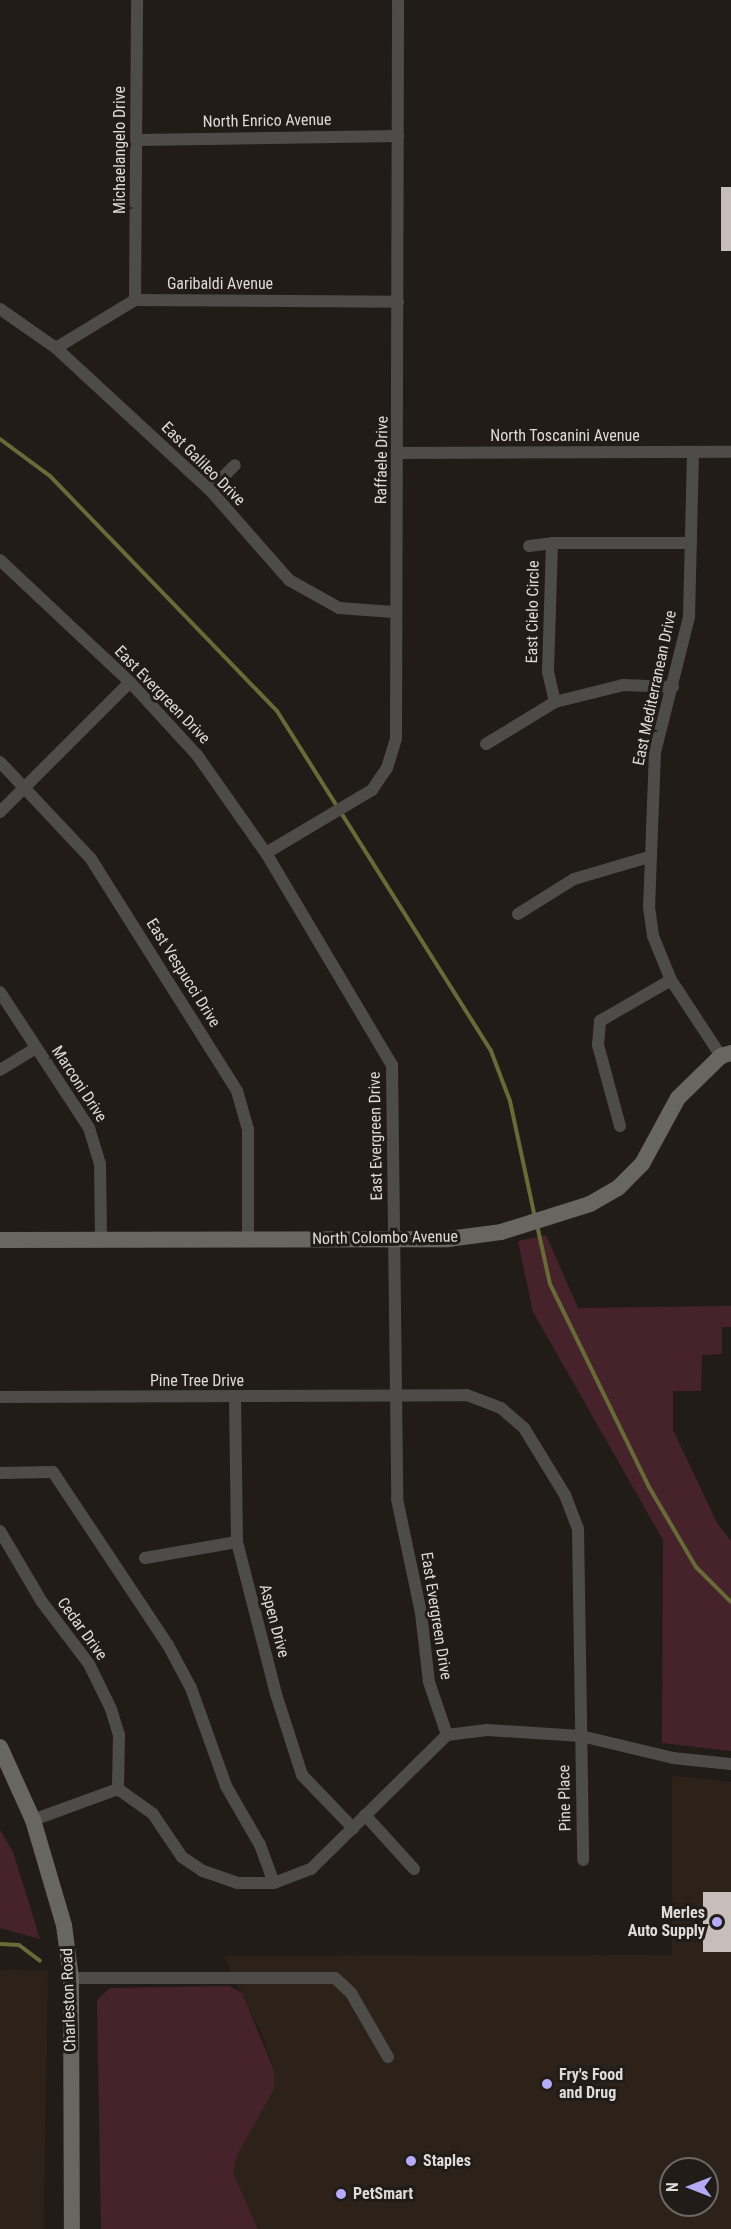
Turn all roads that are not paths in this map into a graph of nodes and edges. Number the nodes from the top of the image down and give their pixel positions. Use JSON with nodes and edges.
{"nodes":[{"id":1,"x":137,"y":0,"type":"edge"},
{"id":2,"x":398,"y":0,"type":"edge"},
{"id":3,"x":398,"y":136,"type":"junction"},
{"id":4,"x":137,"y":140,"type":"junction"},
{"id":5,"x":135,"y":300,"type":"junction"},
{"id":6,"x":398,"y":302,"type":"junction"},
{"id":7,"x":0,"y":309,"type":"edge"},
{"id":8,"x":56,"y":348,"type":"junction"},
{"id":9,"x":399,"y":453,"type":"junction"},
{"id":10,"x":693,"y":453,"type":"junction"},
{"id":11,"x":731,"y":453,"type":"edge"},
{"id":12,"x":235,"y":465,"type":"dead end"},
{"id":13,"x":210,"y":490,"type":"junction"},
{"id":14,"x":552,"y":543,"type":"junction"},
{"id":15,"x":691,"y":543,"type":"junction"},
{"id":16,"x":530,"y":546,"type":"dead end"},
{"id":17,"x":0,"y":560,"type":"edge"},
{"id":18,"x":394,"y":612,"type":"junction"},
{"id":19,"x":130,"y":682,"type":"junction"},
{"id":20,"x":673,"y":687,"type":"junction"},
{"id":21,"x":555,"y":702,"type":"junction"},
{"id":22,"x":486,"y":744,"type":"dead end"},
{"id":23,"x":0,"y":762,"type":"edge"},
{"id":24,"x":25,"y":785,"type":"junction"},
{"id":25,"x":0,"y":812,"type":"edge"},
{"id":26,"x":266,"y":853,"type":"junction"},
{"id":27,"x":649,"y":857,"type":"junction"},
{"id":28,"x":518,"y":914,"type":"dead end"},
{"id":29,"x":671,"y":980,"type":"junction"},
{"id":30,"x":0,"y":992,"type":"edge"},
{"id":31,"x":36,"y":1048,"type":"junction"},
{"id":32,"x":726,"y":1054,"type":"edge"},
{"id":33,"x":0,"y":1070,"type":"edge"},
{"id":34,"x":620,"y":1126,"type":"dead end"},
{"id":35,"x":248,"y":1239,"type":"junction"},
{"id":36,"x":394,"y":1239,"type":"junction"},
{"id":37,"x":0,"y":1240,"type":"edge"},
{"id":38,"x":101,"y":1240,"type":"junction"},
{"id":39,"x":394,"y":1395,"type":"junction"},
{"id":40,"x":0,"y":1397,"type":"edge"},
{"id":41,"x":235,"y":1398,"type":"junction"},
{"id":42,"x":0,"y":1473,"type":"edge"},
{"id":43,"x":0,"y":1531,"type":"edge"},
{"id":44,"x":237,"y":1542,"type":"junction"},
{"id":45,"x":145,"y":1558,"type":"dead end"},
{"id":46,"x":447,"y":1735,"type":"junction"},
{"id":47,"x":581,"y":1736,"type":"junction"},
{"id":48,"x":0,"y":1747,"type":"edge"},
{"id":49,"x":731,"y":1764,"type":"edge"},
{"id":50,"x":118,"y":1789,"type":"junction"},
{"id":51,"x":366,"y":1815,"type":"junction"},
{"id":52,"x":33,"y":1820,"type":"junction"},
{"id":53,"x":353,"y":1828,"type":"junction"},
{"id":54,"x":583,"y":1860,"type":"dead end"},
{"id":55,"x":414,"y":1869,"type":"dead end"},
{"id":56,"x":274,"y":1882,"type":"junction"},
{"id":57,"x":71,"y":1978,"type":"junction"},
{"id":58,"x":388,"y":2057,"type":"dead end"},
{"id":59,"x":72,"y":2229,"type":"edge"}],
"edges":[{"from":1,"to":4,"type":"street","name":"Michaelangelo Drive"},
{"from":2,"to":3,"type":"street","name":"Raffaele Drive"},
{"from":3,"to":4,"type":"street","name":"North Enrico Avenue"},
{"from":3,"to":6,"type":"street","name":"Raffaele Drive"},
{"from":4,"to":5,"type":"street","name":"Michaelangelo Drive"},
{"from":5,"to":6,"type":"street","name":"Garibaldi Avenue"},
{"from":5,"to":8,"type":"street"},
{"from":6,"to":9,"type":"street","name":"Raffaele Drive"},
{"from":7,"to":8,"type":"street","name":"East Galileo Drive"},
{"from":8,"to":13,"type":"street","name":"East Galileo Drive"},
{"from":9,"to":10,"type":"street","name":"North Toscanini Avenue"},
{"from":9,"to":18,"type":"street","name":"Raffaele Drive"},
{"from":10,"to":11,"type":"street","name":"North Toscanini Avenue"},
{"from":10,"to":15,"type":"street","name":"East Mediterranean Drive"},
{"from":12,"to":13,"type":"street"},
{"from":13,"to":18,"type":"street","name":"East Galileo Drive"},
{"from":14,"to":15,"type":"street","name":"East Cielo Circle"},
{"from":14,"to":16,"type":"street"},
{"from":14,"to":21,"type":"street","name":"East Cielo Circle"},
{"from":15,"to":20,"type":"street","name":"East Mediterranean Drive"},
{"from":17,"to":19,"type":"street","name":"East Evergreen Drive"},
{"from":18,"to":26,"type":"street","name":"Raffaele Drive"},
{"from":19,"to":24,"type":"street"},
{"from":19,"to":26,"type":"street","name":"East Evergreen Drive"},
{"from":20,"to":21,"type":"street"},
{"from":20,"to":27,"type":"street","name":"East Mediterranean Drive"},
{"from":21,"to":22,"type":"street"},
{"from":23,"to":24,"type":"street","name":"East Vespucci Drive"},
{"from":24,"to":25,"type":"street"},
{"from":24,"to":35,"type":"street","name":"East Vespucci Drive"},
{"from":26,"to":36,"type":"street","name":"East Evergreen Drive"},
{"from":27,"to":28,"type":"street"},
{"from":27,"to":29,"type":"street","name":"East Mediterranean Drive"},
{"from":29,"to":32,"type":"street","name":"East Mediterranean Drive"},
{"from":29,"to":34,"type":"street"},
{"from":30,"to":31,"type":"street","name":"Marconi Drive"},
{"from":31,"to":33,"type":"street"},
{"from":31,"to":38,"type":"street","name":"Marconi Drive"},
{"from":32,"to":36,"type":"street","name":"North Colombo Avenue"},
{"from":35,"to":36,"type":"street","name":"North Colombo Avenue"},
{"from":35,"to":38,"type":"street","name":"North Colombo Avenue"},
{"from":36,"to":39,"type":"street","name":"East Evergreen Drive"},
{"from":37,"to":38,"type":"street","name":"North Colombo Avenue"},
{"from":39,"to":41,"type":"street","name":"Pine Tree Drive"},
{"from":39,"to":46,"type":"street","name":"East Evergreen Drive"},
{"from":39,"to":47,"type":"street","name":"Pine Tree Drive"},
{"from":40,"to":41,"type":"street","name":"Pine Tree Drive"},
{"from":41,"to":44,"type":"street","name":"Aspen Drive"},
{"from":42,"to":56,"type":"street"},
{"from":43,"to":50,"type":"street","name":"Cedar Drive"},
{"from":44,"to":45,"type":"street"},
{"from":44,"to":53,"type":"street","name":"Aspen Drive"},
{"from":46,"to":47,"type":"street"},
{"from":46,"to":51,"type":"street"},
{"from":47,"to":49,"type":"street"},
{"from":47,"to":54,"type":"street","name":"Pine Place"},
{"from":48,"to":52,"type":"street","name":"Charleston Road"},
{"from":50,"to":52,"type":"street"},
{"from":50,"to":56,"type":"street"},
{"from":51,"to":53,"type":"street"},
{"from":51,"to":55,"type":"street"},
{"from":52,"to":57,"type":"street","name":"Charleston Road"},
{"from":53,"to":56,"type":"street"},
{"from":57,"to":58,"type":"street"},
{"from":57,"to":59,"type":"street","name":"Charleston Road"}]}
